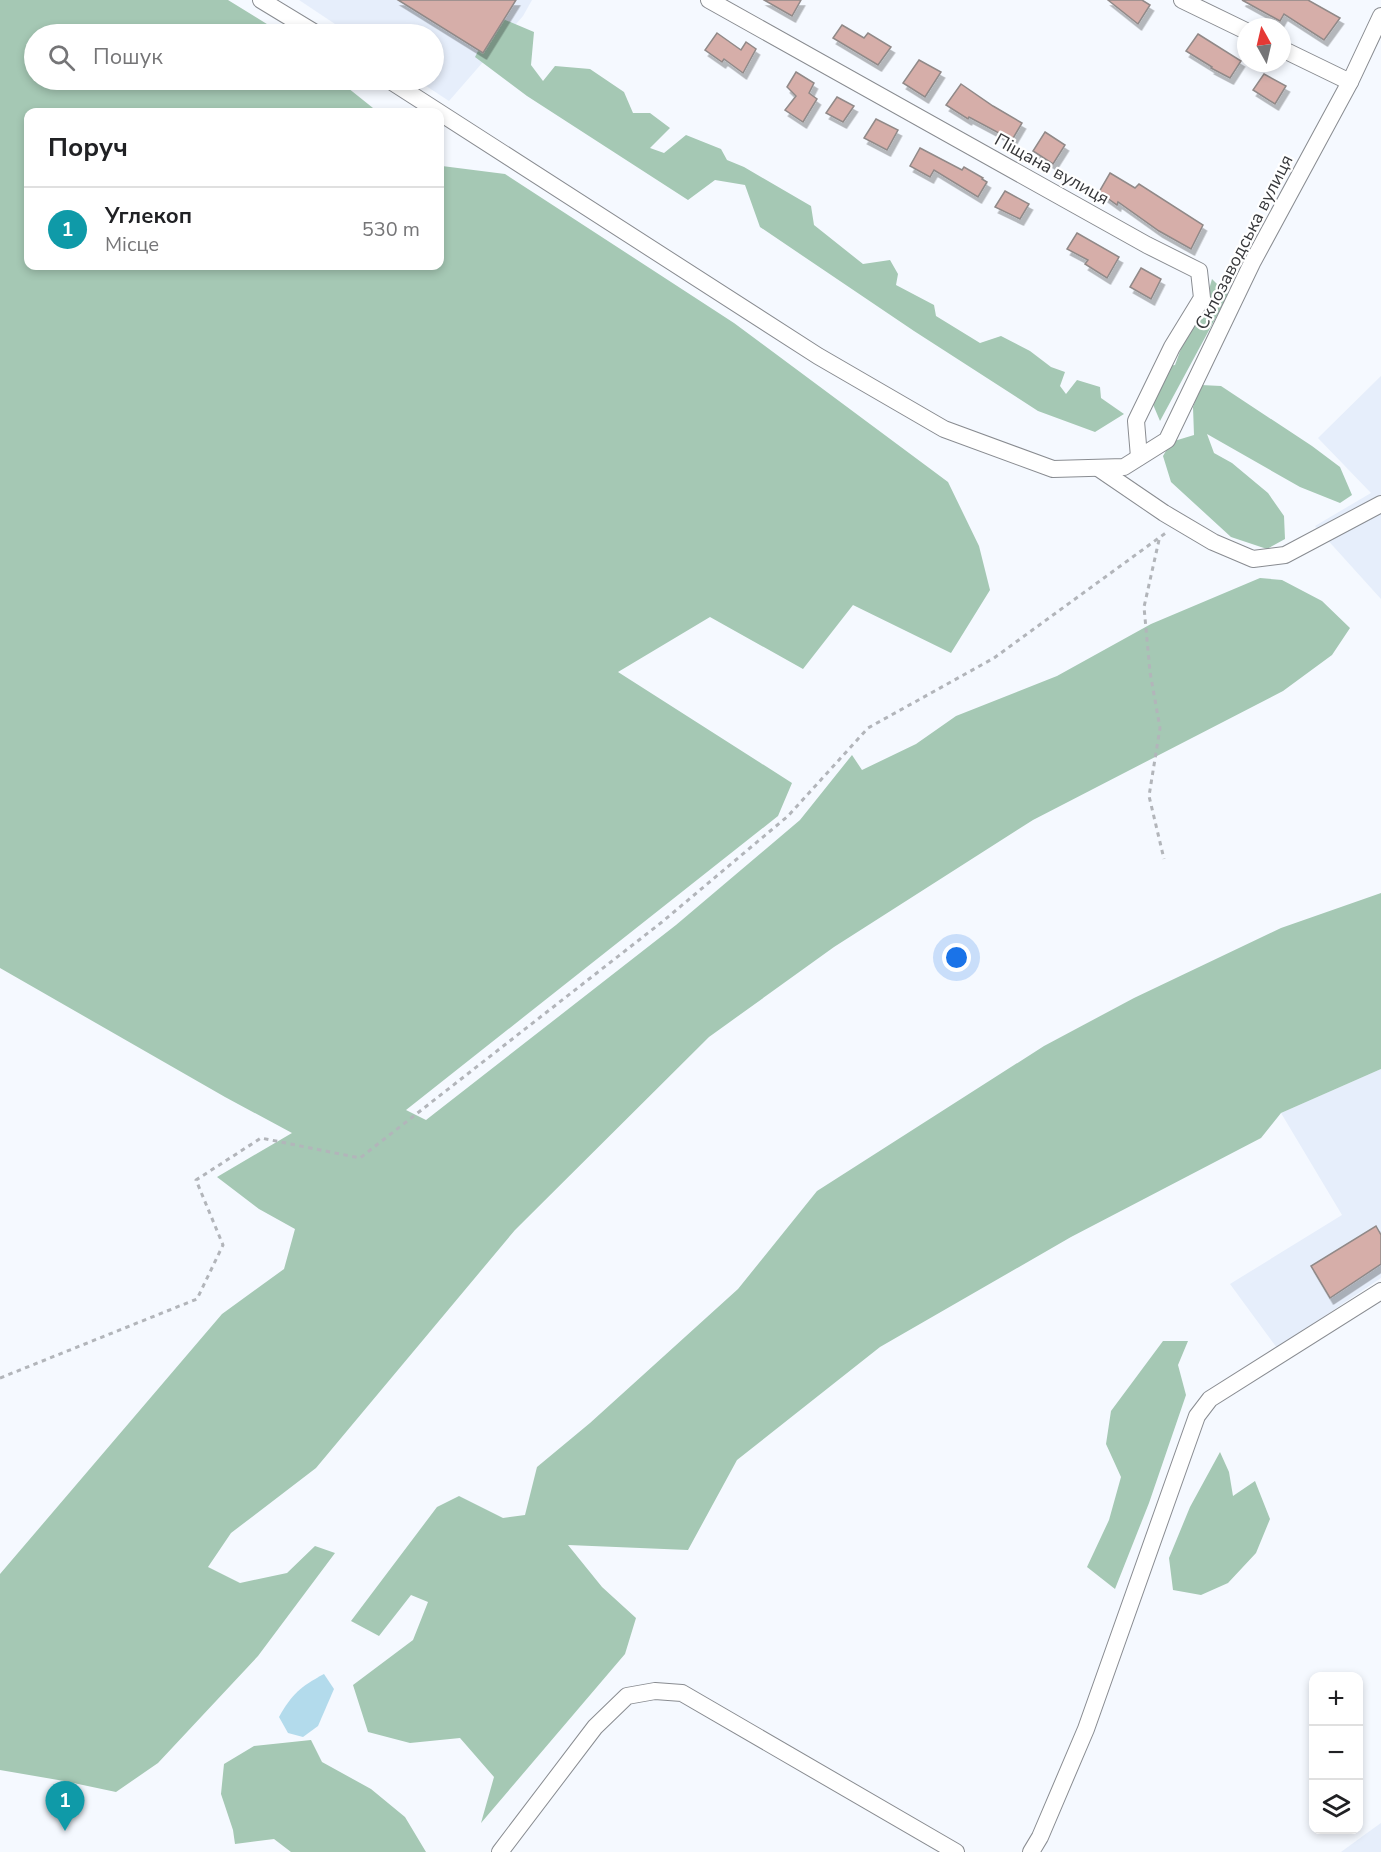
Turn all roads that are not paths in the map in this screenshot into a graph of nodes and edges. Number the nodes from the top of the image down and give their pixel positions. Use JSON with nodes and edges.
{"nodes":[{"id":1,"x":261,"y":0,"type":"edge"},
{"id":2,"x":709,"y":0,"type":"edge"},
{"id":3,"x":1182,"y":0,"type":"edge"},
{"id":4,"x":1381,"y":16,"type":"edge"},
{"id":5,"x":301,"y":24,"type":"edge"},
{"id":6,"x":1237,"y":27,"type":"edge"},
{"id":7,"x":1291,"y":53,"type":"edge"},
{"id":8,"x":1350,"y":82,"type":"junction"},
{"id":9,"x":405,"y":90,"type":"edge"},
{"id":10,"x":433,"y":108,"type":"edge"},
{"id":11,"x":444,"y":115,"type":"edge"},
{"id":12,"x":1139,"y":458,"type":"junction"},
{"id":13,"x":1098,"y":468,"type":"junction"},
{"id":14,"x":1381,"y":504,"type":"edge"},
{"id":15,"x":1381,"y":1291,"type":"edge"},
{"id":16,"x":500,"y":1852,"type":"edge"},
{"id":17,"x":956,"y":1852,"type":"edge"},
{"id":18,"x":1032,"y":1852,"type":"edge"}],
"edges":[{"from":1,"to":5,"type":"street"},
{"from":2,"to":12,"type":"street","name":"Піщана вулиця"},
{"from":3,"to":6,"type":"street"},
{"from":4,"to":8,"type":"street","name":"Склозаводська вулиця"},
{"from":7,"to":8,"type":"street"},
{"from":8,"to":12,"type":"street","name":"Склозаводська вулиця"},
{"from":9,"to":10,"type":"street"},
{"from":11,"to":13,"type":"street"},
{"from":12,"to":13,"type":"street","name":"Склозаводська вулиця"},
{"from":13,"to":14,"type":"street"},
{"from":15,"to":18,"type":"street"},
{"from":16,"to":17,"type":"street"}]}
